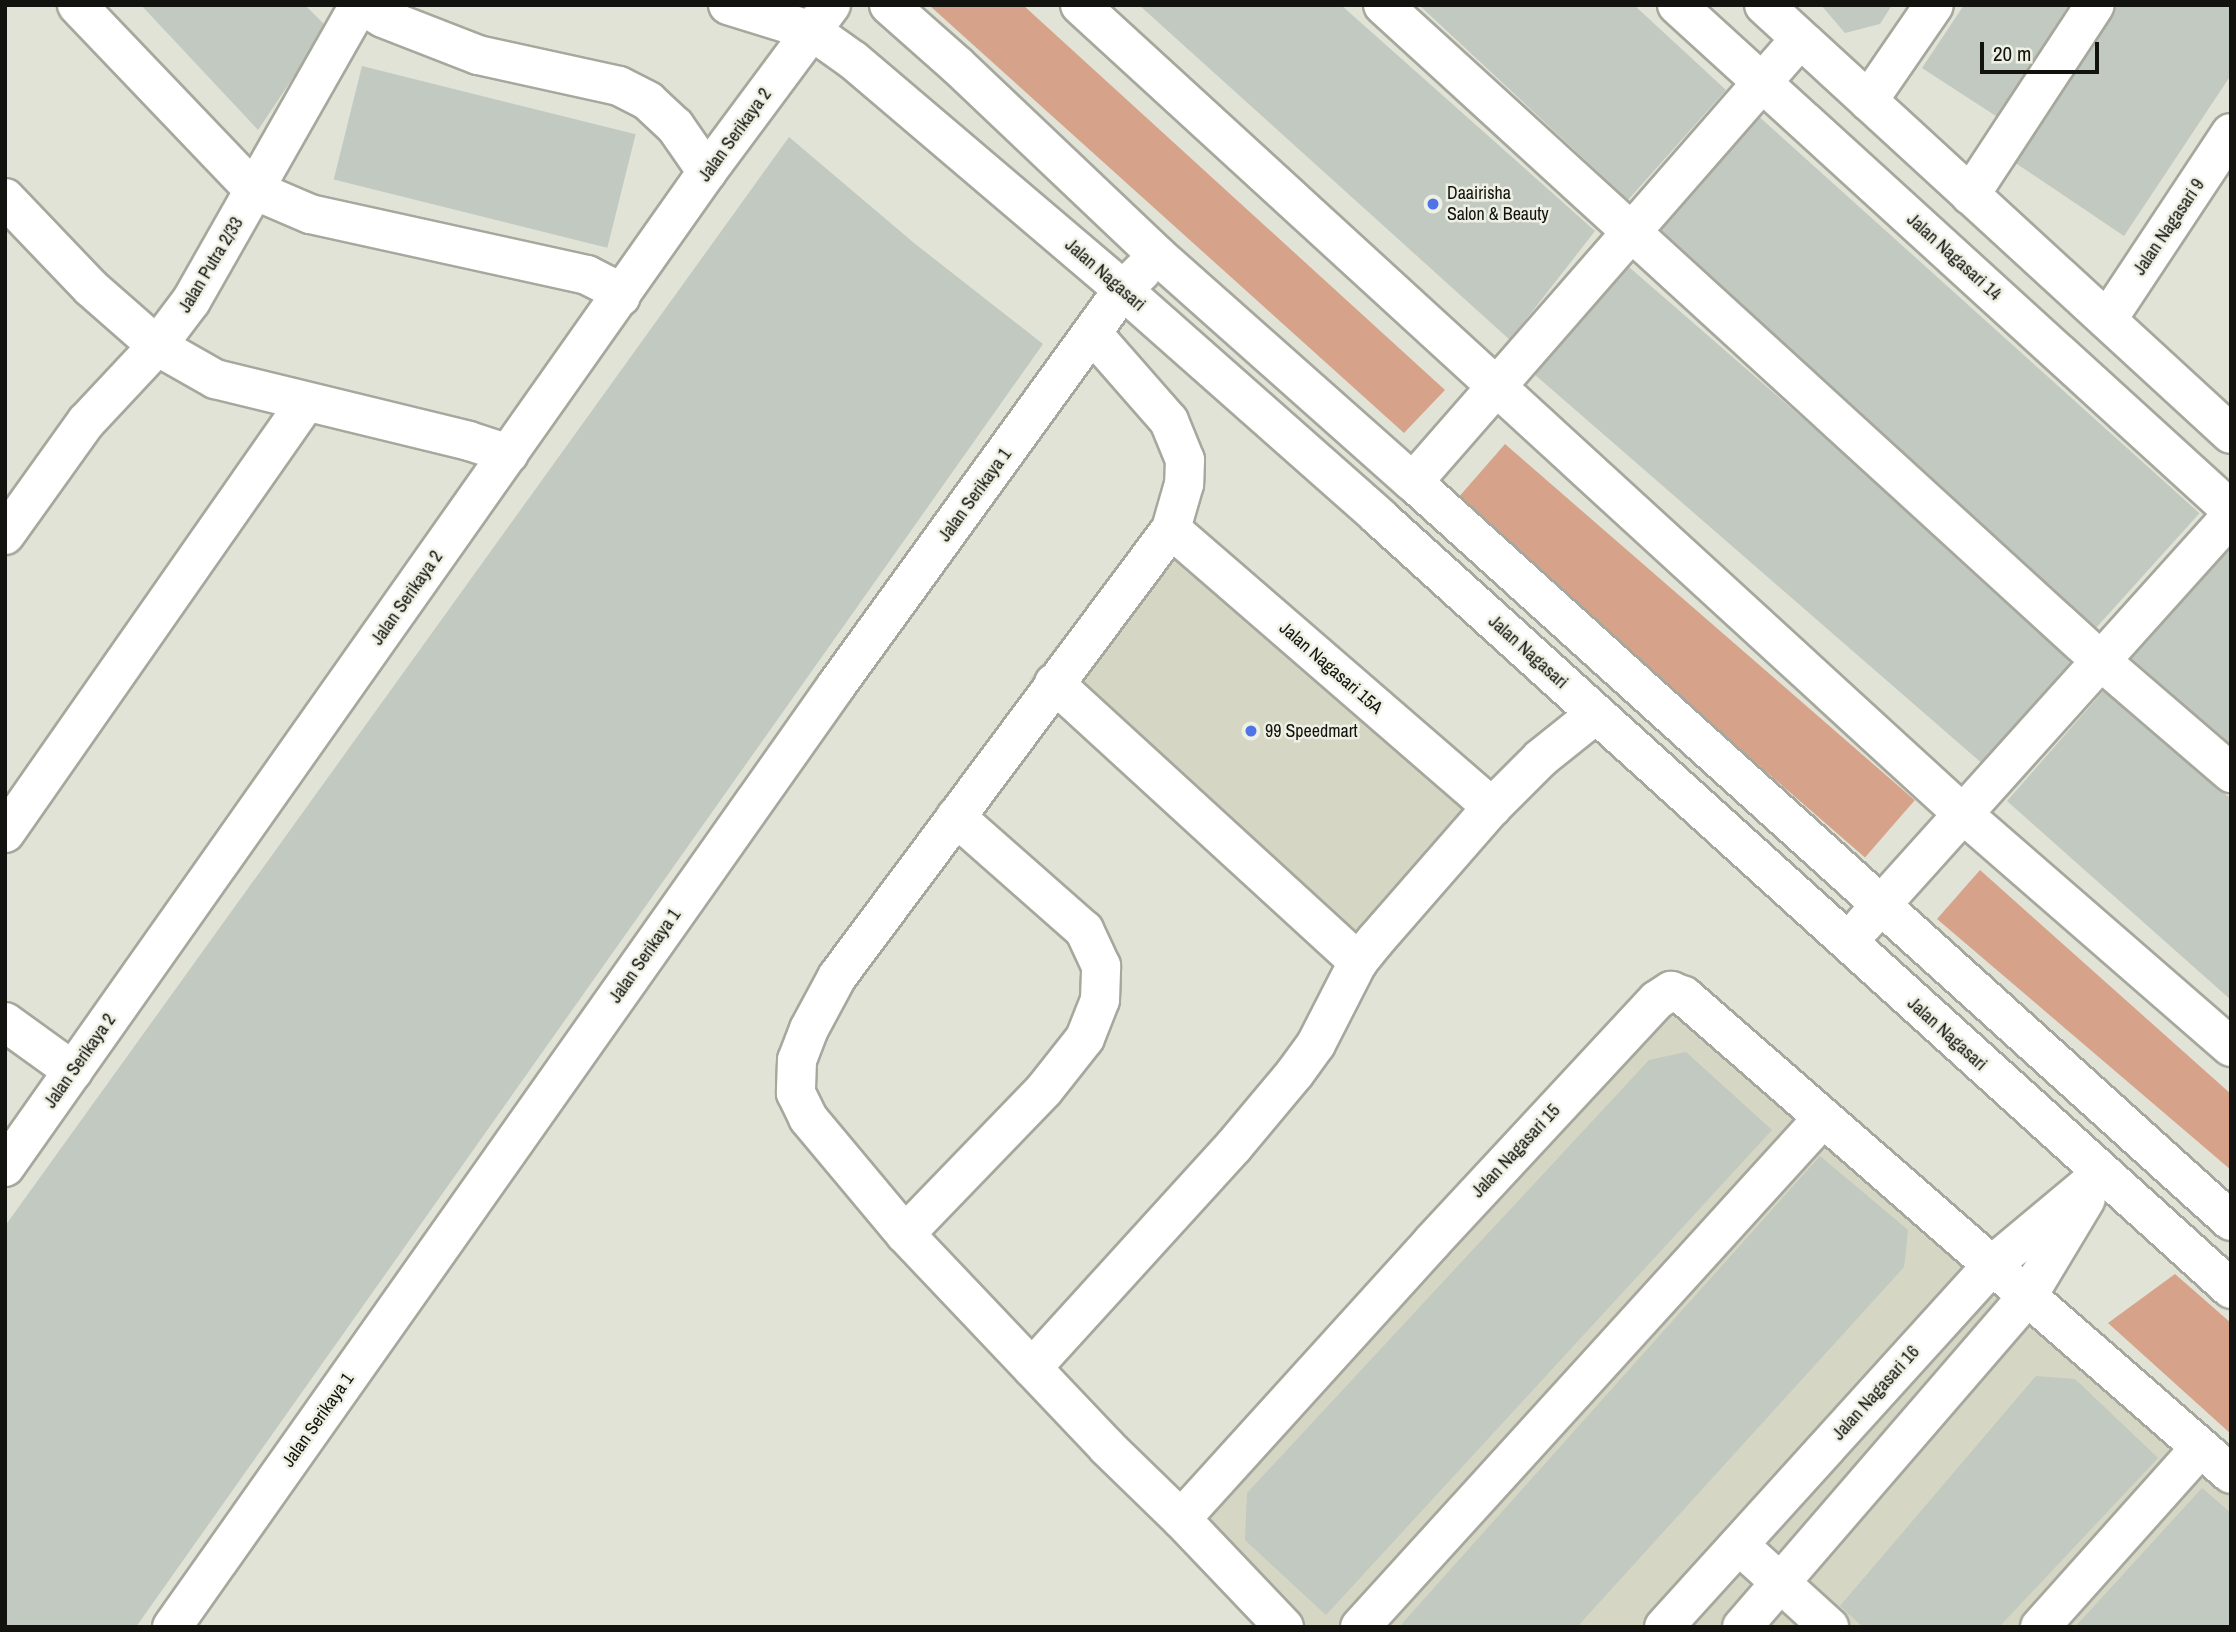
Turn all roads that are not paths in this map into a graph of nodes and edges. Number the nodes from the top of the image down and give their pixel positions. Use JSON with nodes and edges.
{"nodes":[{"id":1,"x":78,"y":5,"type":"edge"},
{"id":2,"x":359,"y":5,"type":"edge"},
{"id":3,"x":728,"y":5,"type":"edge"},
{"id":4,"x":889,"y":5,"type":"edge"},
{"id":5,"x":1080,"y":5,"type":"edge"},
{"id":6,"x":1383,"y":5,"type":"edge"},
{"id":7,"x":1677,"y":5,"type":"edge"},
{"id":8,"x":1764,"y":5,"type":"edge"},
{"id":9,"x":1934,"y":5,"type":"edge"},
{"id":10,"x":2095,"y":5,"type":"edge"},
{"id":11,"x":821,"y":18,"type":"edge"},
{"id":12,"x":1800,"y":39,"type":"junction"},
{"id":13,"x":1762,"y":82,"type":"junction"},
{"id":14,"x":1868,"y":101,"type":"junction"},
{"id":15,"x":2231,"y":133,"type":"edge"},
{"id":16,"x":708,"y":172,"type":"junction"},
{"id":17,"x":254,"y":190,"type":"junction"},
{"id":18,"x":1970,"y":195,"type":"junction"},
{"id":19,"x":9,"y":209,"type":"edge"},
{"id":20,"x":1628,"y":232,"type":"junction"},
{"id":21,"x":1157,"y":255,"type":"junction"},
{"id":22,"x":1123,"y":290,"type":"junction"},
{"id":23,"x":621,"y":296,"type":"junction"},
{"id":24,"x":2107,"y":320,"type":"junction"},
{"id":25,"x":1092,"y":333,"type":"junction"},
{"id":26,"x":157,"y":346,"type":"junction"},
{"id":27,"x":1498,"y":389,"type":"junction"},
{"id":28,"x":306,"y":402,"type":"junction"},
{"id":29,"x":2231,"y":434,"type":"edge"},
{"id":30,"x":509,"y":454,"type":"junction"},
{"id":31,"x":1413,"y":482,"type":"junction"},
{"id":32,"x":2231,"y":510,"type":"edge"},
{"id":33,"x":2231,"y":516,"type":"edge"},
{"id":34,"x":1171,"y":529,"type":"junction"},
{"id":35,"x":5,"y":535,"type":"edge"},
{"id":36,"x":2101,"y":661,"type":"junction"},
{"id":37,"x":1054,"y":683,"type":"junction"},
{"id":38,"x":1596,"y":714,"type":"junction"},
{"id":39,"x":2231,"y":773,"type":"edge"},
{"id":40,"x":1492,"y":807,"type":"junction"},
{"id":41,"x":1963,"y":814,"type":"junction"},
{"id":42,"x":956,"y":817,"type":"junction"},
{"id":43,"x":5,"y":833,"type":"edge"},
{"id":44,"x":1881,"y":907,"type":"junction"},
{"id":45,"x":1847,"y":942,"type":"junction"},
{"id":46,"x":1359,"y":962,"type":"junction"},
{"id":47,"x":5,"y":1023,"type":"edge"},
{"id":48,"x":2231,"y":1046,"type":"edge"},
{"id":49,"x":73,"y":1071,"type":"junction"},
{"id":50,"x":1823,"y":1118,"type":"junction"},
{"id":51,"x":2133,"y":1135,"type":"junction"},
{"id":52,"x":5,"y":1167,"type":"edge"},
{"id":53,"x":2101,"y":1174,"type":"junction"},
{"id":54,"x":2231,"y":1221,"type":"edge"},
{"id":55,"x":905,"y":1234,"type":"junction"},
{"id":56,"x":1991,"y":1266,"type":"junction"},
{"id":57,"x":2231,"y":1289,"type":"edge"},
{"id":58,"x":2027,"y":1297,"type":"junction"},
{"id":59,"x":1032,"y":1368,"type":"junction"},
{"id":60,"x":2200,"y":1448,"type":"junction"},
{"id":61,"x":2231,"y":1474,"type":"edge"},
{"id":62,"x":1181,"y":1519,"type":"junction"},
{"id":63,"x":1739,"y":1545,"type":"junction"},
{"id":64,"x":1782,"y":1583,"type":"junction"},
{"id":65,"x":172,"y":1627,"type":"edge"},
{"id":66,"x":1284,"y":1627,"type":"edge"},
{"id":67,"x":1360,"y":1627,"type":"edge"},
{"id":68,"x":1664,"y":1627,"type":"edge"},
{"id":69,"x":1742,"y":1627,"type":"edge"},
{"id":70,"x":1829,"y":1627,"type":"edge"},
{"id":71,"x":2039,"y":1627,"type":"edge"}],
"edges":[{"from":1,"to":17,"type":"street"},
{"from":2,"to":16,"type":"street"},
{"from":2,"to":17,"type":"street","name":"Jalan Putra 2/33"},
{"from":3,"to":11,"type":"street","name":"Jalan Nagasari"},
{"from":4,"to":21,"type":"street"},
{"from":5,"to":27,"type":"street"},
{"from":6,"to":20,"type":"street"},
{"from":7,"to":13,"type":"street","name":"Jalan Nagasari 14"},
{"from":8,"to":12,"type":"street"},
{"from":9,"to":14,"type":"street"},
{"from":10,"to":18,"type":"street"},
{"from":11,"to":16,"type":"street","name":"Jalan Serikaya 2"},
{"from":11,"to":22,"type":"street","name":"Jalan Nagasari"},
{"from":12,"to":13,"type":"street"},
{"from":12,"to":14,"type":"street"},
{"from":13,"to":20,"type":"street"},
{"from":13,"to":32,"type":"street","name":"Jalan Nagasari 14"},
{"from":14,"to":18,"type":"street"},
{"from":15,"to":24,"type":"street","name":"Jalan Nagasari 9"},
{"from":16,"to":23,"type":"street","name":"Jalan Serikaya 2"},
{"from":17,"to":23,"type":"street"},
{"from":17,"to":26,"type":"street","name":"Jalan Putra 2/33"},
{"from":18,"to":24,"type":"street"},
{"from":19,"to":26,"type":"street"},
{"from":20,"to":27,"type":"street"},
{"from":20,"to":36,"type":"street"},
{"from":21,"to":22,"type":"street","name":"Jalan Serikaya 1"},
{"from":21,"to":31,"type":"street"},
{"from":22,"to":25,"type":"street","name":"Jalan Serikaya 1"},
{"from":22,"to":38,"type":"street","name":"Jalan Nagasari"},
{"from":23,"to":30,"type":"street","name":"Jalan Serikaya 2"},
{"from":24,"to":29,"type":"street"},
{"from":25,"to":34,"type":"street"},
{"from":25,"to":65,"type":"street","name":"Jalan Serikaya 1"},
{"from":26,"to":28,"type":"street"},
{"from":26,"to":35,"type":"street","name":"Jalan Putra 2/33"},
{"from":27,"to":31,"type":"street"},
{"from":27,"to":41,"type":"street"},
{"from":28,"to":30,"type":"street"},
{"from":28,"to":43,"type":"street"},
{"from":30,"to":49,"type":"street","name":"Jalan Serikaya 2"},
{"from":31,"to":44,"type":"street"},
{"from":33,"to":36,"type":"street"},
{"from":34,"to":37,"type":"street"},
{"from":34,"to":40,"type":"street","name":"Jalan Nagasari 15A"},
{"from":36,"to":39,"type":"street"},
{"from":36,"to":41,"type":"street"},
{"from":37,"to":42,"type":"street"},
{"from":37,"to":46,"type":"street"},
{"from":38,"to":40,"type":"street"},
{"from":38,"to":45,"type":"street","name":"Jalan Nagasari"},
{"from":40,"to":46,"type":"street"},
{"from":41,"to":44,"type":"street"},
{"from":41,"to":48,"type":"street"},
{"from":42,"to":55,"type":"street"},
{"from":42,"to":55,"type":"street"},
{"from":44,"to":45,"type":"street"},
{"from":44,"to":51,"type":"street"},
{"from":45,"to":53,"type":"street","name":"Jalan Nagasari"},
{"from":46,"to":59,"type":"street"},
{"from":47,"to":49,"type":"street"},
{"from":49,"to":52,"type":"street","name":"Jalan Serikaya 2"},
{"from":50,"to":56,"type":"street","name":"Jalan Nagasari 15"},
{"from":50,"to":62,"type":"street","name":"Jalan Nagasari 15"},
{"from":50,"to":67,"type":"street"},
{"from":51,"to":53,"type":"street"},
{"from":51,"to":54,"type":"street"},
{"from":53,"to":56,"type":"street","name":"Jalan Nagasari 16"},
{"from":53,"to":57,"type":"street","name":"Jalan Nagasari"},
{"from":53,"to":58,"type":"street"},
{"from":55,"to":59,"type":"street"},
{"from":56,"to":58,"type":"street","name":"Jalan Nagasari 15"},
{"from":56,"to":63,"type":"street","name":"Jalan Nagasari 16"},
{"from":58,"to":60,"type":"street","name":"Jalan Nagasari 15"},
{"from":58,"to":64,"type":"street"},
{"from":59,"to":62,"type":"street"},
{"from":60,"to":61,"type":"street","name":"Jalan Nagasari 15"},
{"from":60,"to":71,"type":"street"},
{"from":62,"to":66,"type":"street"},
{"from":63,"to":64,"type":"street"},
{"from":63,"to":68,"type":"street","name":"Jalan Nagasari 16"},
{"from":64,"to":69,"type":"street"},
{"from":64,"to":70,"type":"street"}]}
